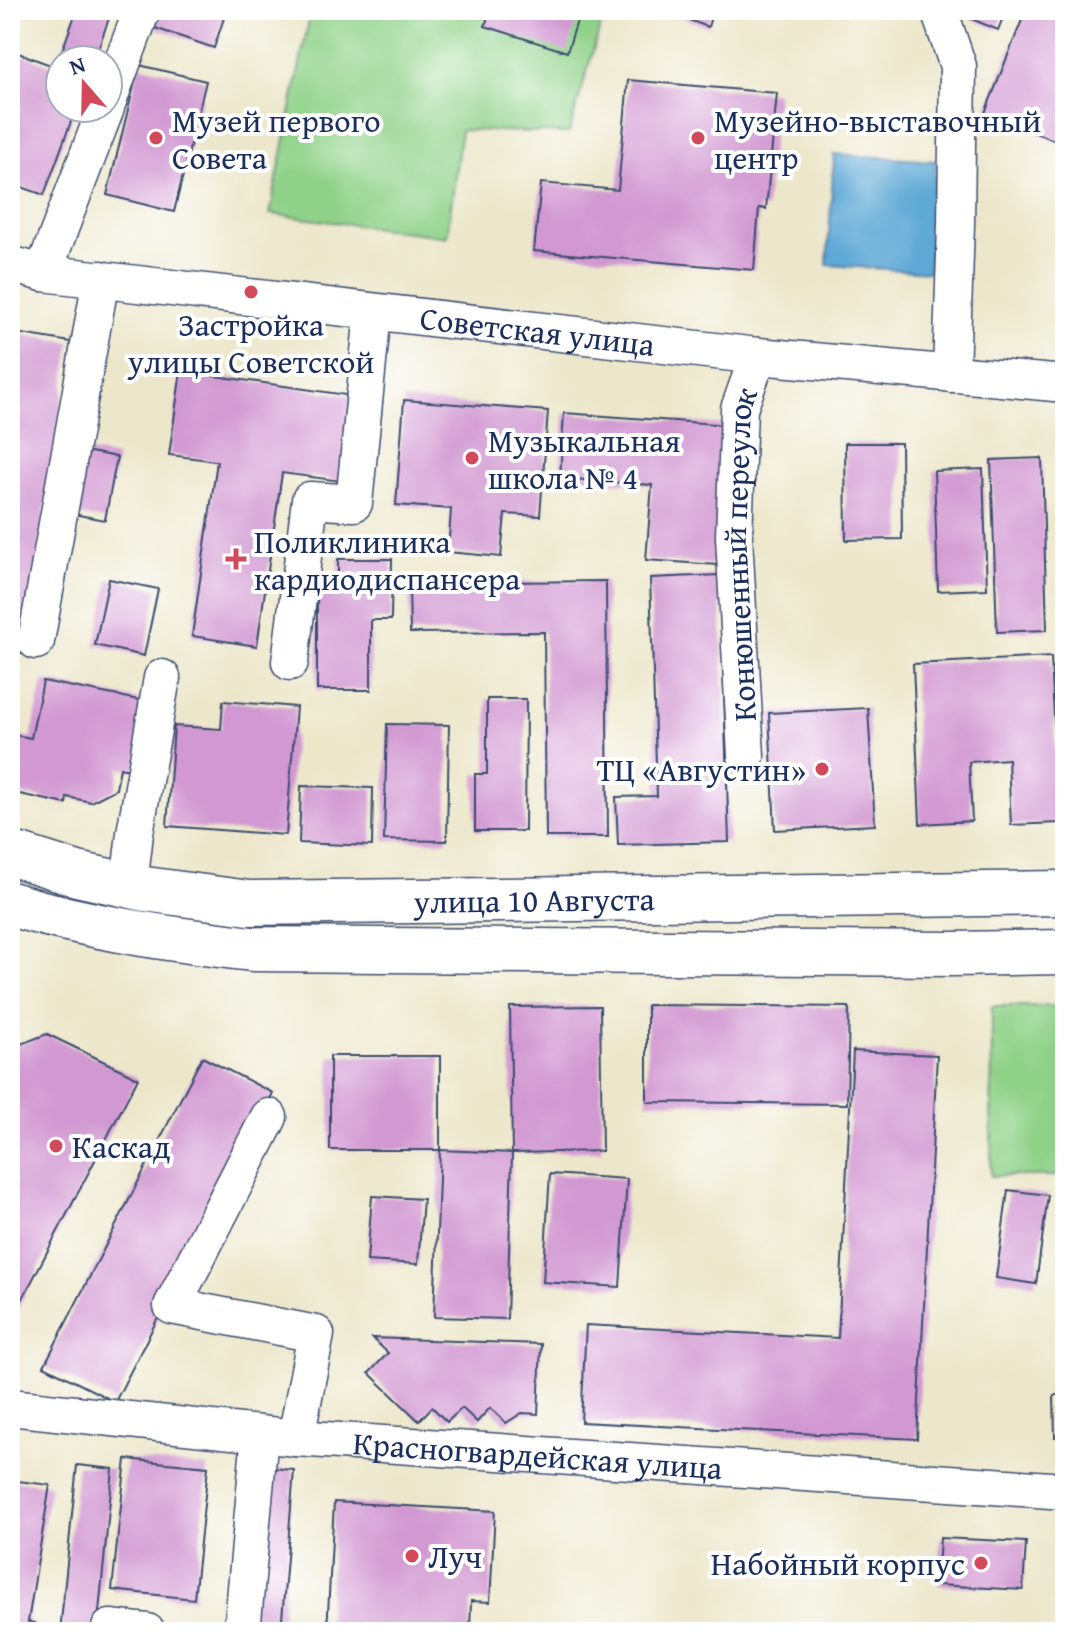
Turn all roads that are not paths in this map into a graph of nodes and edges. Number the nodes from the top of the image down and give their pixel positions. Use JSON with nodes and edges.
{"nodes":[{"id":1,"x":142,"y":10,"type":"edge"},
{"id":2,"x":939,"y":10,"type":"edge"},
{"id":3,"x":124,"y":58,"type":"edge"},
{"id":4,"x":98,"y":124,"type":"edge"},
{"id":5,"x":27,"y":269,"type":"edge"},
{"id":6,"x":101,"y":279,"type":"junction"},
{"id":7,"x":373,"y":312,"type":"junction"},
{"id":8,"x":758,"y":356,"type":"junction"},
{"id":9,"x":951,"y":374,"type":"junction"},
{"id":10,"x":1065,"y":384,"type":"edge"},
{"id":11,"x":36,"y":641,"type":"dead end"},
{"id":12,"x":290,"y":662,"type":"dead end"},
{"id":13,"x":162,"y":678,"type":"dead end"},
{"id":14,"x":746,"y":756,"type":"dead end"},
{"id":15,"x":10,"y":853,"type":"edge"},
{"id":16,"x":129,"y":885,"type":"junction"},
{"id":17,"x":1065,"y":893,"type":"edge"},
{"id":18,"x":10,"y":904,"type":"edge"},
{"id":19,"x":1065,"y":952,"type":"edge"},
{"id":20,"x":269,"y":1117,"type":"dead end"},
{"id":21,"x":10,"y":1407,"type":"edge"},
{"id":22,"x":260,"y":1435,"type":"junction"},
{"id":23,"x":296,"y":1438,"type":"junction"},
{"id":24,"x":1065,"y":1491,"type":"edge"},
{"id":25,"x":110,"y":1628,"type":"dead end"},
{"id":26,"x":147,"y":1632,"type":"edge"},
{"id":27,"x":242,"y":1632,"type":"edge"}],
"edges":[{"from":1,"to":3,"type":"street"},
{"from":2,"to":9,"type":"street"},
{"from":4,"to":5,"type":"street"},
{"from":5,"to":6,"type":"street","name":"Советская улица"},
{"from":6,"to":7,"type":"street","name":"Советская улица"},
{"from":6,"to":11,"type":"street"},
{"from":7,"to":8,"type":"street","name":"Советская улица"},
{"from":7,"to":12,"type":"street"},
{"from":8,"to":9,"type":"street","name":"Советская улица"},
{"from":8,"to":14,"type":"street","name":"Конюшенный переулок"},
{"from":9,"to":10,"type":"street","name":"Советская улица"},
{"from":13,"to":16,"type":"street"},
{"from":15,"to":16,"type":"highway","name":"улица 10 Августа"},
{"from":16,"to":17,"type":"highway","name":"улица 10 Августа"},
{"from":18,"to":19,"type":"highway","name":"улица 10 Августа"},
{"from":20,"to":23,"type":"street"},
{"from":21,"to":22,"type":"street","name":"Красногвардейская улица"},
{"from":22,"to":23,"type":"street","name":"Красногвардейская улица"},
{"from":22,"to":27,"type":"street"},
{"from":23,"to":24,"type":"street","name":"Красногвардейская улица"},
{"from":25,"to":26,"type":"street"}]}
